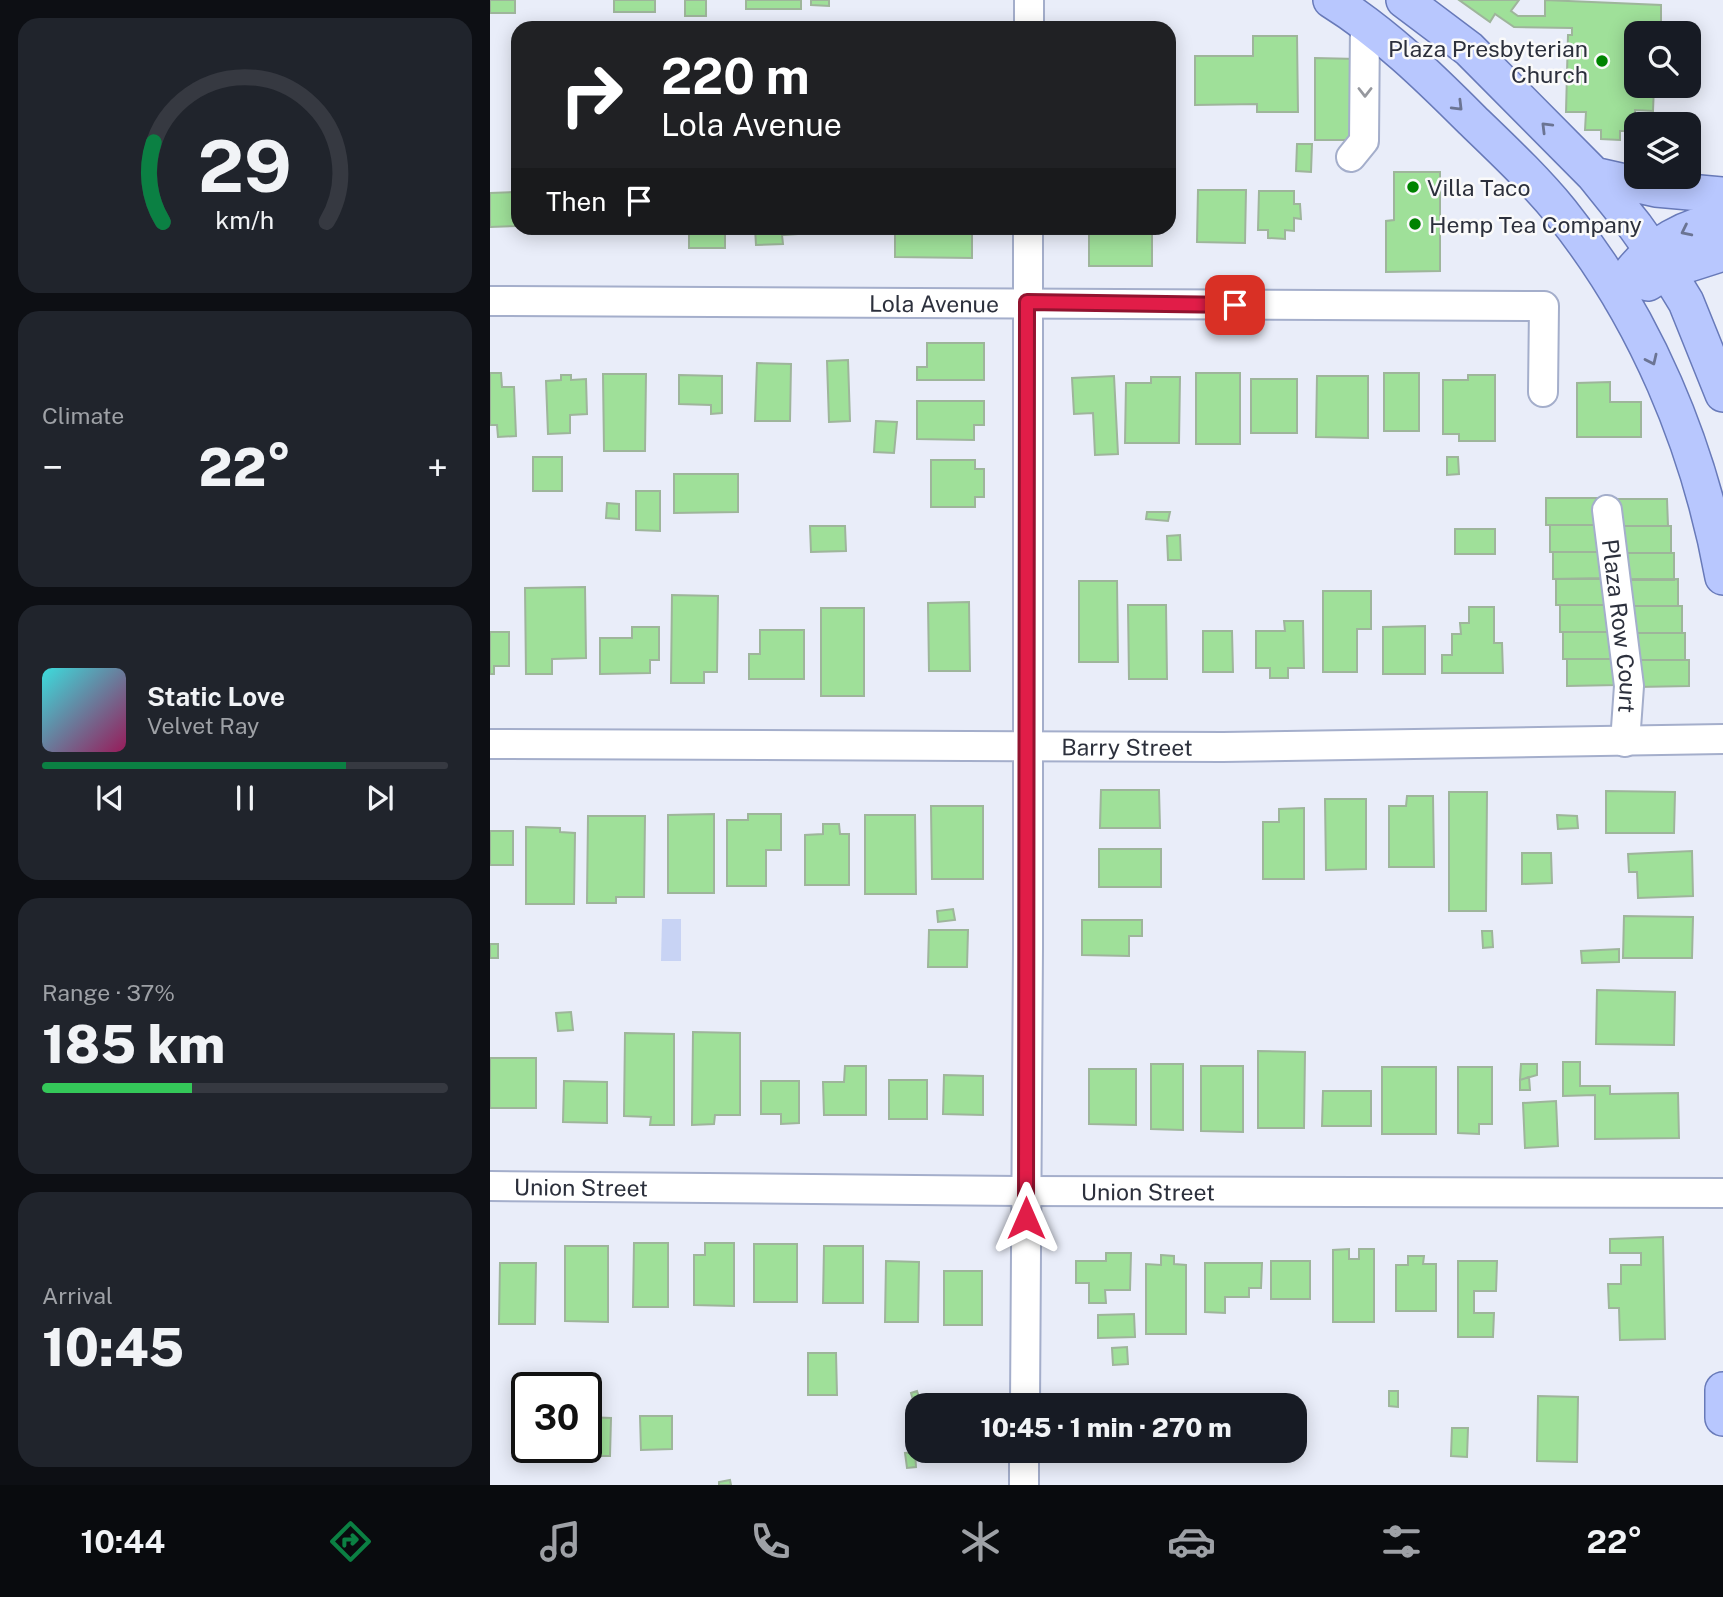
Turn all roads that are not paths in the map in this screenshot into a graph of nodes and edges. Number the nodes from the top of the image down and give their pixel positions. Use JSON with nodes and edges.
{"nodes":[{"id":1,"x":1029,"y":0,"type":"edge"},
{"id":2,"x":1331,"y":0,"type":"edge"},
{"id":3,"x":1404,"y":0,"type":"edge"},
{"id":4,"x":1029,"y":21,"type":"edge"},
{"id":5,"x":1365,"y":24,"type":"junction"},
{"id":6,"x":1351,"y":157,"type":"dead end"},
{"id":7,"x":1594,"y":176,"type":"junction"},
{"id":8,"x":1723,"y":195,"type":"edge"},
{"id":9,"x":1723,"y":221,"type":"edge"},
{"id":10,"x":1028,"y":235,"type":"edge"},
{"id":11,"x":1723,"y":253,"type":"edge"},
{"id":12,"x":1660,"y":261,"type":"junction"},
{"id":13,"x":1621,"y":299,"type":"junction"},
{"id":14,"x":490,"y":302,"type":"edge"},
{"id":15,"x":1027,"y":302,"type":"junction"},
{"id":16,"x":1544,"y":392,"type":"dead end"},
{"id":17,"x":1723,"y":394,"type":"edge"},
{"id":18,"x":1607,"y":510,"type":"dead end"},
{"id":19,"x":1723,"y":577,"type":"edge"},
{"id":20,"x":1723,"y":739,"type":"edge"},
{"id":21,"x":1625,"y":742,"type":"junction"},
{"id":22,"x":490,"y":744,"type":"edge"},
{"id":23,"x":1027,"y":745,"type":"junction"},
{"id":24,"x":490,"y":1186,"type":"edge"},
{"id":25,"x":1027,"y":1191,"type":"junction"},
{"id":26,"x":1723,"y":1192,"type":"edge"},
{"id":27,"x":1723,"y":1390,"type":"edge"},
{"id":28,"x":1025,"y":1393,"type":"edge"},
{"id":29,"x":1723,"y":1418,"type":"edge"},
{"id":30,"x":1024,"y":1463,"type":"edge"},
{"id":31,"x":1024,"y":1485,"type":"edge"}],
"edges":[{"from":1,"to":4,"type":"street"},
{"from":2,"to":5,"type":"main road"},
{"from":7,"to":3,"type":"main road","one_way":true},
{"from":5,"to":6,"type":"street","one_way":true},
{"from":5,"to":13,"type":"main road","one_way":true},
{"from":7,"to":8,"type":"main road"},
{"from":7,"to":12,"type":"main road"},
{"from":9,"to":12,"type":"main road","one_way":true},
{"from":10,"to":15,"type":"street"},
{"from":11,"to":12,"type":"main road"},
{"from":12,"to":13,"type":"main road"},
{"from":12,"to":17,"type":"main road"},
{"from":13,"to":19,"type":"main road","one_way":true},
{"from":14,"to":15,"type":"street","name":"Lola Avenue"},
{"from":15,"to":16,"type":"street","name":"Lola Avenue"},
{"from":15,"to":23,"type":"street"},
{"from":18,"to":21,"type":"street","name":"Plaza Row Court"},
{"from":20,"to":21,"type":"street","name":"Barry Street"},
{"from":21,"to":23,"type":"street","name":"Barry Street"},
{"from":22,"to":23,"type":"street","name":"Barry Street"},
{"from":23,"to":25,"type":"street"},
{"from":24,"to":25,"type":"street","name":"Union Street"},
{"from":25,"to":26,"type":"street","name":"Union Street"},
{"from":25,"to":28,"type":"street"},
{"from":27,"to":29,"type":"main road"},
{"from":30,"to":31,"type":"street"}]}
